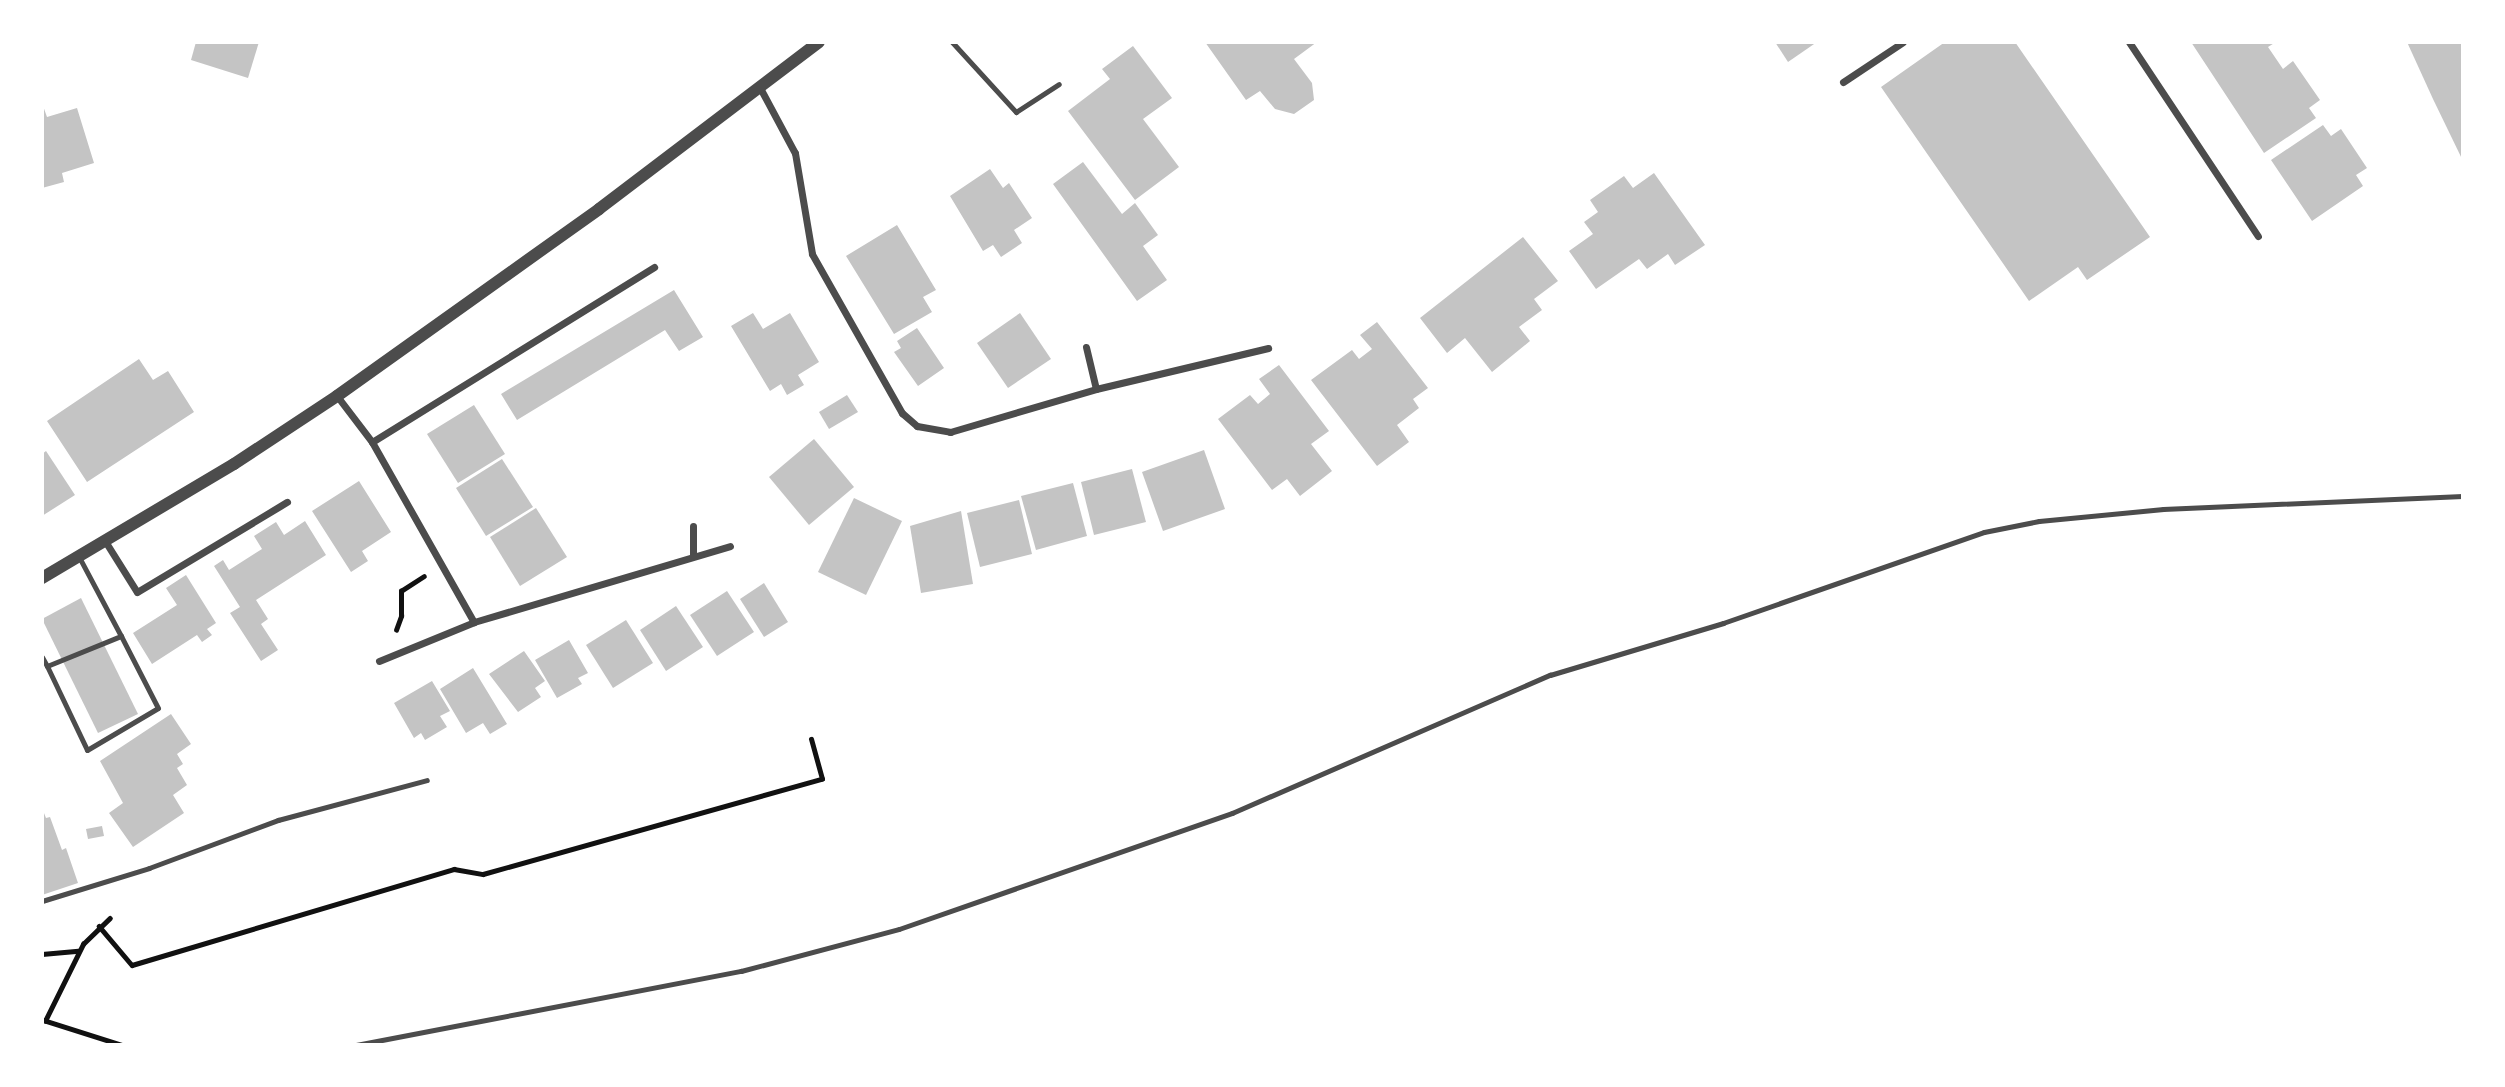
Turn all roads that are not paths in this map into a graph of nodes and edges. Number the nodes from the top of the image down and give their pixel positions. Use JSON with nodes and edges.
{"nodes":[{"id":1,"x":819,"y":42,"type":"edge"},
{"id":2,"x":952,"y":42,"type":"edge"},
{"id":3,"x":1903,"y":42,"type":"edge"},
{"id":4,"x":2129,"y":42,"type":"edge"},
{"id":5,"x":1843,"y":82,"type":"dead end"},
{"id":6,"x":1059,"y":84,"type":"dead end"},
{"id":7,"x":758,"y":85,"type":"junction"},
{"id":8,"x":2258,"y":236,"type":"dead end"},
{"id":9,"x":654,"y":267,"type":"dead end"},
{"id":10,"x":1086,"y":346,"type":"dead end"},
{"id":11,"x":1268,"y":348,"type":"dead end"},
{"id":12,"x":1096,"y":389,"type":"junction"},
{"id":13,"x":337,"y":396,"type":"junction"},
{"id":14,"x":372,"y":442,"type":"junction"},
{"id":15,"x":2463,"y":496,"type":"edge"},
{"id":16,"x":287,"y":502,"type":"dead end"},
{"id":17,"x":693,"y":526,"type":"dead end"},
{"id":18,"x":105,"y":541,"type":"junction"},
{"id":19,"x":730,"y":547,"type":"dead end"},
{"id":20,"x":693,"y":556,"type":"junction"},
{"id":21,"x":79,"y":557,"type":"junction"},
{"id":22,"x":42,"y":578,"type":"edge"},
{"id":23,"x":474,"y":622,"type":"junction"},
{"id":24,"x":121,"y":636,"type":"junction"},
{"id":25,"x":42,"y":657,"type":"edge"},
{"id":26,"x":379,"y":661,"type":"dead end"},
{"id":27,"x":47,"y":666,"type":"junction"},
{"id":28,"x":427,"y":780,"type":"dead end"},
{"id":29,"x":42,"y":901,"type":"edge"},
{"id":30,"x":356,"y":1045,"type":"edge"}],
"edges":[{"from":1,"to":7,"type":"street"},
{"from":2,"to":6,"type":"lane"},
{"from":3,"to":5,"type":"street"},
{"from":4,"to":8,"type":"street"},
{"from":7,"to":12,"type":"street"},
{"from":7,"to":13,"type":"street"},
{"from":9,"to":14,"type":"street"},
{"from":10,"to":12,"type":"street"},
{"from":11,"to":12,"type":"street"},
{"from":13,"to":14,"type":"street"},
{"from":13,"to":18,"type":"street"},
{"from":14,"to":23,"type":"street"},
{"from":15,"to":30,"type":"lane"},
{"from":16,"to":18,"type":"street"},
{"from":17,"to":20,"type":"street"},
{"from":18,"to":21,"type":"street"},
{"from":19,"to":20,"type":"street"},
{"from":20,"to":23,"type":"street"},
{"from":21,"to":22,"type":"street"},
{"from":21,"to":24,"type":"lane"},
{"from":23,"to":26,"type":"street"},
{"from":24,"to":27,"type":"lane"},
{"from":24,"to":27,"type":"lane"},
{"from":25,"to":27,"type":"lane"},
{"from":28,"to":29,"type":"lane"}]}
